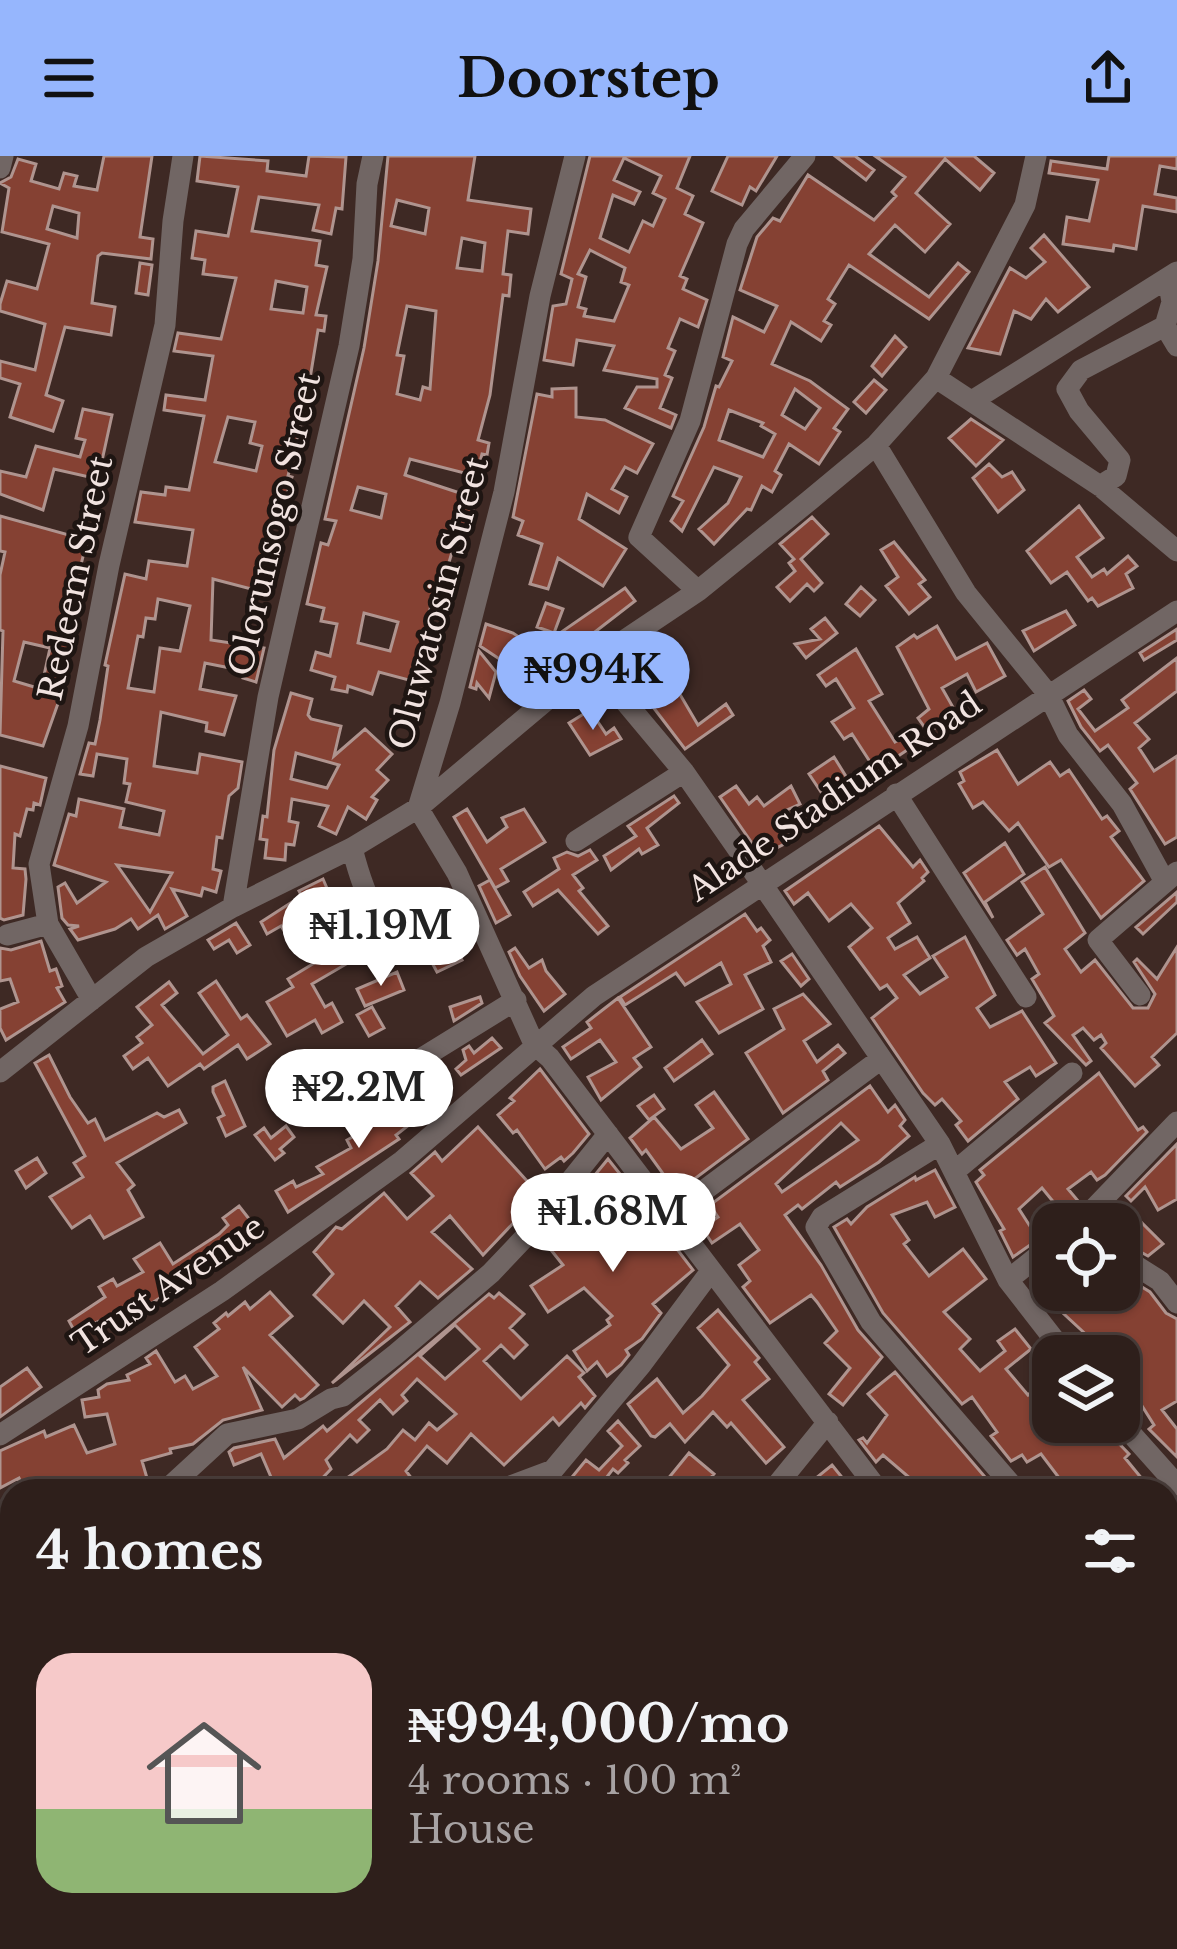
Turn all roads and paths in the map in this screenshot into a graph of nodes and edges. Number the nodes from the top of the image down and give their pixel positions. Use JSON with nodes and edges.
{"nodes":[{"id":1,"x":3,"y":156,"type":"edge"},
{"id":2,"x":183,"y":156,"type":"edge"},
{"id":3,"x":373,"y":156,"type":"edge"},
{"id":4,"x":575,"y":156,"type":"edge"},
{"id":5,"x":805,"y":156,"type":"edge"},
{"id":6,"x":1036,"y":156,"type":"edge"},
{"id":7,"x":0,"y":168,"type":"edge"},
{"id":8,"x":1172,"y":276,"type":"edge"},
{"id":9,"x":1171,"y":336,"type":"edge"},
{"id":10,"x":936,"y":378,"type":"junction"},
{"id":11,"x":972,"y":401,"type":"junction"},
{"id":12,"x":876,"y":445,"type":"junction"},
{"id":13,"x":1100,"y":485,"type":"junction"},
{"id":14,"x":1177,"y":551,"type":"edge"},
{"id":15,"x":698,"y":591,"type":"junction"},
{"id":16,"x":1177,"y":611,"type":"edge"},
{"id":17,"x":592,"y":662,"type":"junction"},
{"id":18,"x":1048,"y":694,"type":"junction"},
{"id":19,"x":684,"y":772,"type":"junction"},
{"id":20,"x":896,"y":794,"type":"junction"},
{"id":21,"x":418,"y":808,"type":"junction"},
{"id":22,"x":576,"y":841,"type":"dead end"},
{"id":23,"x":352,"y":848,"type":"junction"},
{"id":24,"x":1171,"y":877,"type":"edge"},
{"id":25,"x":762,"y":884,"type":"junction"},
{"id":26,"x":233,"y":907,"type":"junction"},
{"id":27,"x":48,"y":924,"type":"junction"},
{"id":28,"x":481,"y":927,"type":"junction"},
{"id":29,"x":7,"y":934,"type":"dead end"},
{"id":30,"x":1140,"y":995,"type":"dead end"},
{"id":31,"x":1026,"y":997,"type":"dead end"},
{"id":32,"x":92,"y":1000,"type":"junction"},
{"id":33,"x":516,"y":1000,"type":"junction"},
{"id":34,"x":534,"y":1044,"type":"junction"},
{"id":35,"x":880,"y":1059,"type":"junction"},
{"id":36,"x":0,"y":1072,"type":"edge"},
{"id":37,"x":1072,"y":1073,"type":"dead end"},
{"id":38,"x":354,"y":1100,"type":"dead end"},
{"id":39,"x":1177,"y":1122,"type":"edge"},
{"id":40,"x":608,"y":1134,"type":"junction"},
{"id":41,"x":940,"y":1144,"type":"junction"},
{"id":42,"x":955,"y":1171,"type":"junction"},
{"id":43,"x":1100,"y":1203,"type":"edge"},
{"id":44,"x":671,"y":1215,"type":"junction"},
{"id":45,"x":1032,"y":1261,"type":"edge"},
{"id":46,"x":1140,"y":1269,"type":"edge"},
{"id":47,"x":711,"y":1271,"type":"junction"},
{"id":48,"x":1008,"y":1280,"type":"junction"},
{"id":49,"x":1177,"y":1303,"type":"edge"},
{"id":50,"x":1051,"y":1335,"type":"edge"},
{"id":51,"x":828,"y":1423,"type":"junction"},
{"id":52,"x":0,"y":1435,"type":"edge"},
{"id":53,"x":1140,"y":1443,"type":"edge"},
{"id":54,"x":178,"y":1479,"type":"edge"},
{"id":55,"x":529,"y":1479,"type":"edge"},
{"id":56,"x":782,"y":1479,"type":"edge"},
{"id":57,"x":870,"y":1479,"type":"edge"},
{"id":58,"x":1007,"y":1479,"type":"edge"},
{"id":59,"x":1172,"y":1479,"type":"edge"}],
"edges":[{"from":1,"to":7,"type":"street"},
{"from":2,"to":27,"type":"street","name":"Redeem Street"},
{"from":3,"to":26,"type":"street","name":"Olorunsogo Street"},
{"from":4,"to":21,"type":"street","name":"Oluwatosin Street"},
{"from":5,"to":15,"type":"street"},
{"from":6,"to":10,"type":"street"},
{"from":8,"to":9,"type":"street"},
{"from":8,"to":11,"type":"street"},
{"from":9,"to":13,"type":"street"},
{"from":10,"to":11,"type":"street"},
{"from":10,"to":12,"type":"street"},
{"from":11,"to":13,"type":"street"},
{"from":12,"to":15,"type":"street"},
{"from":12,"to":18,"type":"street"},
{"from":13,"to":14,"type":"street"},
{"from":15,"to":17,"type":"street"},
{"from":16,"to":18,"type":"street","name":"Alade Stadium Road"},
{"from":17,"to":19,"type":"street"},
{"from":17,"to":21,"type":"street"},
{"from":18,"to":20,"type":"street","name":"Alade Stadium Road"},
{"from":18,"to":24,"type":"street"},
{"from":19,"to":22,"type":"street"},
{"from":19,"to":25,"type":"street"},
{"from":20,"to":25,"type":"street","name":"Alade Stadium Road"},
{"from":20,"to":31,"type":"street"},
{"from":21,"to":23,"type":"street"},
{"from":21,"to":28,"type":"street"},
{"from":23,"to":26,"type":"street"},
{"from":23,"to":28,"type":"street"},
{"from":24,"to":30,"type":"street"},
{"from":25,"to":34,"type":"street","name":"Alade Stadium Road"},
{"from":25,"to":35,"type":"street"},
{"from":26,"to":32,"type":"street"},
{"from":27,"to":29,"type":"street"},
{"from":27,"to":32,"type":"street","name":"Redeem Street"},
{"from":28,"to":33,"type":"street"},
{"from":32,"to":36,"type":"street"},
{"from":33,"to":34,"type":"street"},
{"from":33,"to":38,"type":"street"},
{"from":34,"to":40,"type":"street"},
{"from":34,"to":52,"type":"street","name":"Trust Avenue"},
{"from":35,"to":41,"type":"street"},
{"from":35,"to":44,"type":"street"},
{"from":37,"to":42,"type":"street"},
{"from":39,"to":43,"type":"street"},
{"from":40,"to":44,"type":"street"},
{"from":40,"to":54,"type":"street"},
{"from":41,"to":42,"type":"street"},
{"from":41,"to":58,"type":"street"},
{"from":42,"to":48,"type":"street"},
{"from":44,"to":47,"type":"street"},
{"from":45,"to":48,"type":"street"},
{"from":46,"to":49,"type":"street"},
{"from":47,"to":51,"type":"street"},
{"from":47,"to":55,"type":"street"},
{"from":48,"to":50,"type":"street"},
{"from":51,"to":56,"type":"street"},
{"from":51,"to":57,"type":"street"},
{"from":53,"to":59,"type":"street"}]}
